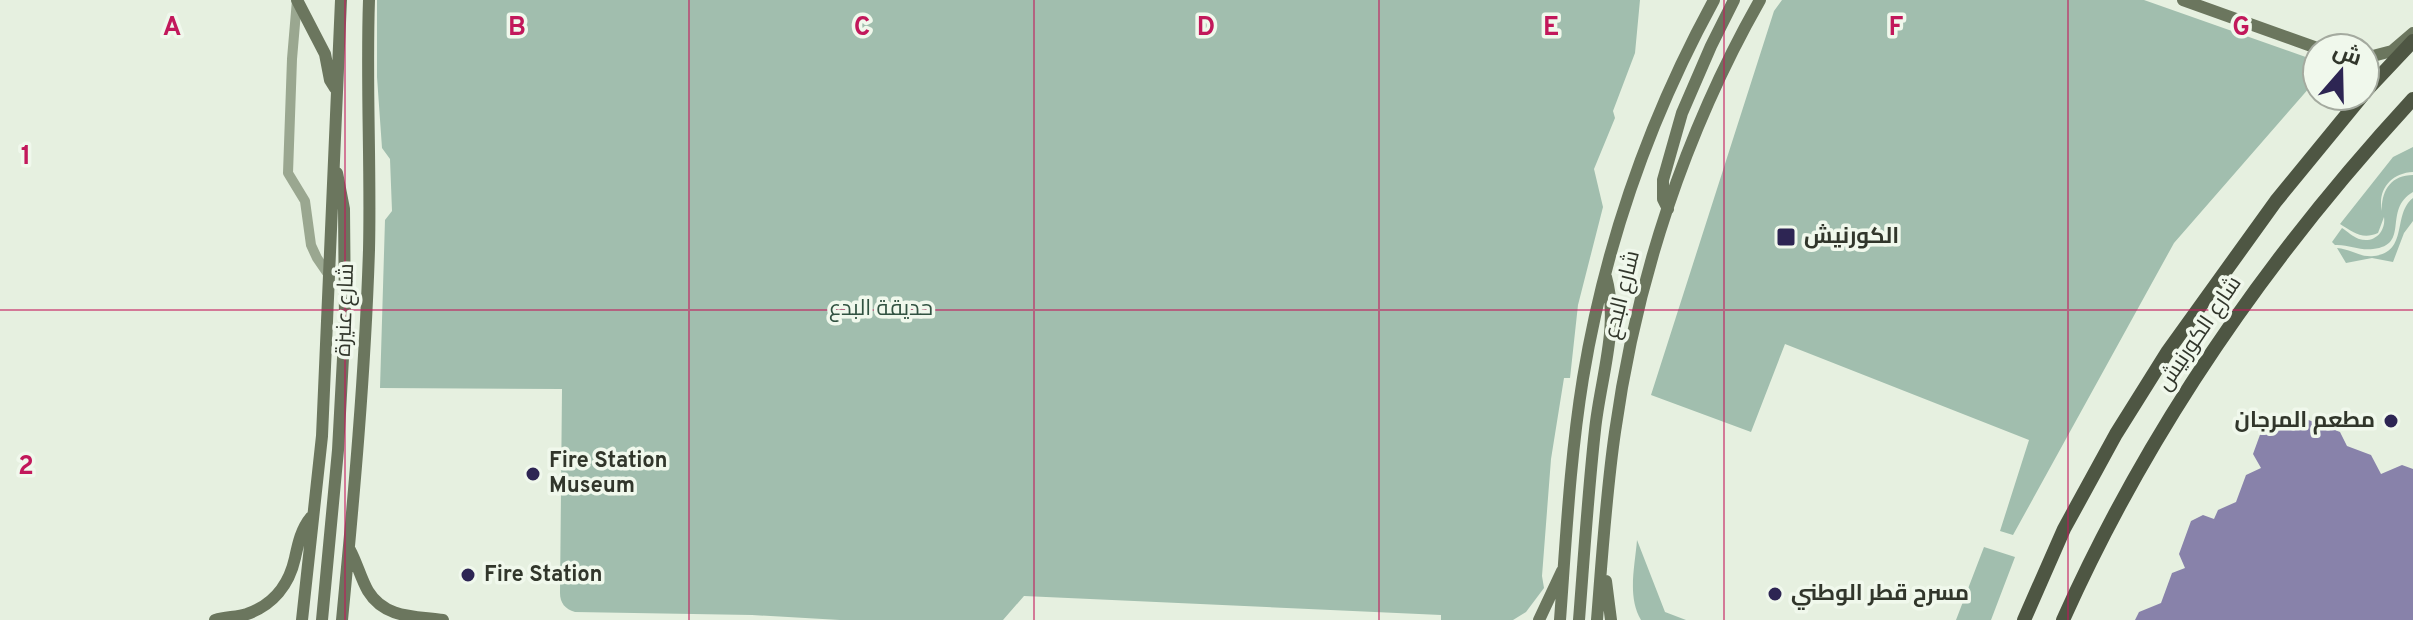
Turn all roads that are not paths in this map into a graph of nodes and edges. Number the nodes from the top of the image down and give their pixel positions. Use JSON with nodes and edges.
{"nodes":[{"id":1,"x":297,"y":0,"type":"edge"},
{"id":2,"x":341,"y":0,"type":"edge"},
{"id":3,"x":369,"y":0,"type":"edge"},
{"id":4,"x":1714,"y":0,"type":"edge"},
{"id":5,"x":1734,"y":0,"type":"edge"},
{"id":6,"x":1760,"y":0,"type":"edge"},
{"id":7,"x":2183,"y":0,"type":"edge"},
{"id":8,"x":2413,"y":33,"type":"edge"},
{"id":9,"x":2413,"y":41,"type":"edge"},
{"id":10,"x":2301,"y":42,"type":"edge"},
{"id":11,"x":2381,"y":54,"type":"edge"},
{"id":12,"x":2381,"y":75,"type":"edge"},
{"id":13,"x":337,"y":92,"type":"junction"},
{"id":14,"x":2413,"y":99,"type":"edge"},
{"id":15,"x":2348,"y":112,"type":"edge"},
{"id":16,"x":333,"y":167,"type":"junction"},
{"id":17,"x":1668,"y":209,"type":"junction"},
{"id":18,"x":328,"y":274,"type":"junction"},
{"id":19,"x":1605,"y":274,"type":"junction"},
{"id":20,"x":313,"y":514,"type":"junction"},
{"id":21,"x":350,"y":549,"type":"junction"},
{"id":22,"x":1601,"y":558,"type":"junction"},
{"id":23,"x":1564,"y":568,"type":"junction"},
{"id":24,"x":215,"y":620,"type":"edge"},
{"id":25,"x":302,"y":620,"type":"edge"},
{"id":26,"x":322,"y":620,"type":"edge"},
{"id":27,"x":342,"y":620,"type":"edge"},
{"id":28,"x":443,"y":620,"type":"edge"},
{"id":29,"x":1539,"y":620,"type":"edge"},
{"id":30,"x":1560,"y":620,"type":"edge"},
{"id":31,"x":1579,"y":620,"type":"edge"},
{"id":32,"x":1597,"y":620,"type":"edge"},
{"id":33,"x":1611,"y":620,"type":"edge"},
{"id":34,"x":2024,"y":620,"type":"edge"},
{"id":35,"x":2063,"y":620,"type":"edge"}],
"edges":[{"from":1,"to":13,"type":"main road"},
{"from":1,"to":18,"type":"street","name":"شارع عنيزة"},
{"from":2,"to":13,"type":"main road","name":"شارع عنيزة"},
{"from":3,"to":21,"type":"main road","name":"شارع عنيزة"},
{"from":4,"to":19,"type":"main road","name":"شارع البدع"},
{"from":5,"to":17,"type":"main road"},
{"from":6,"to":17,"type":"main road","name":"شارع البدع"},
{"from":7,"to":10,"type":"main road"},
{"from":8,"to":11,"type":"main road"},
{"from":9,"to":12,"type":"highway","name":"شارع الكورنيش"},
{"from":13,"to":16,"type":"main road","name":"شارع عنيزة"},
{"from":14,"to":35,"type":"highway","name":"شارع الكورنيش"},
{"from":15,"to":34,"type":"highway","name":"شارع الكورنيش"},
{"from":16,"to":18,"type":"main road","name":"شارع عنيزة"},
{"from":16,"to":26,"type":"main road"},
{"from":17,"to":22,"type":"main road","name":"شارع البدع"},
{"from":18,"to":20,"type":"main road","name":"شارع عنيزة"},
{"from":19,"to":23,"type":"main road","name":"شارع البدع"},
{"from":19,"to":31,"type":"main road"},
{"from":20,"to":24,"type":"main road"},
{"from":20,"to":25,"type":"main road","name":"شارع عنيزة"},
{"from":21,"to":27,"type":"main road","name":"شارع عنيزة"},
{"from":21,"to":28,"type":"main road"},
{"from":22,"to":32,"type":"main road","name":"شارع البدع"},
{"from":22,"to":33,"type":"main road"},
{"from":23,"to":29,"type":"main road"},
{"from":23,"to":30,"type":"main road","name":"شارع البدع"}]}
